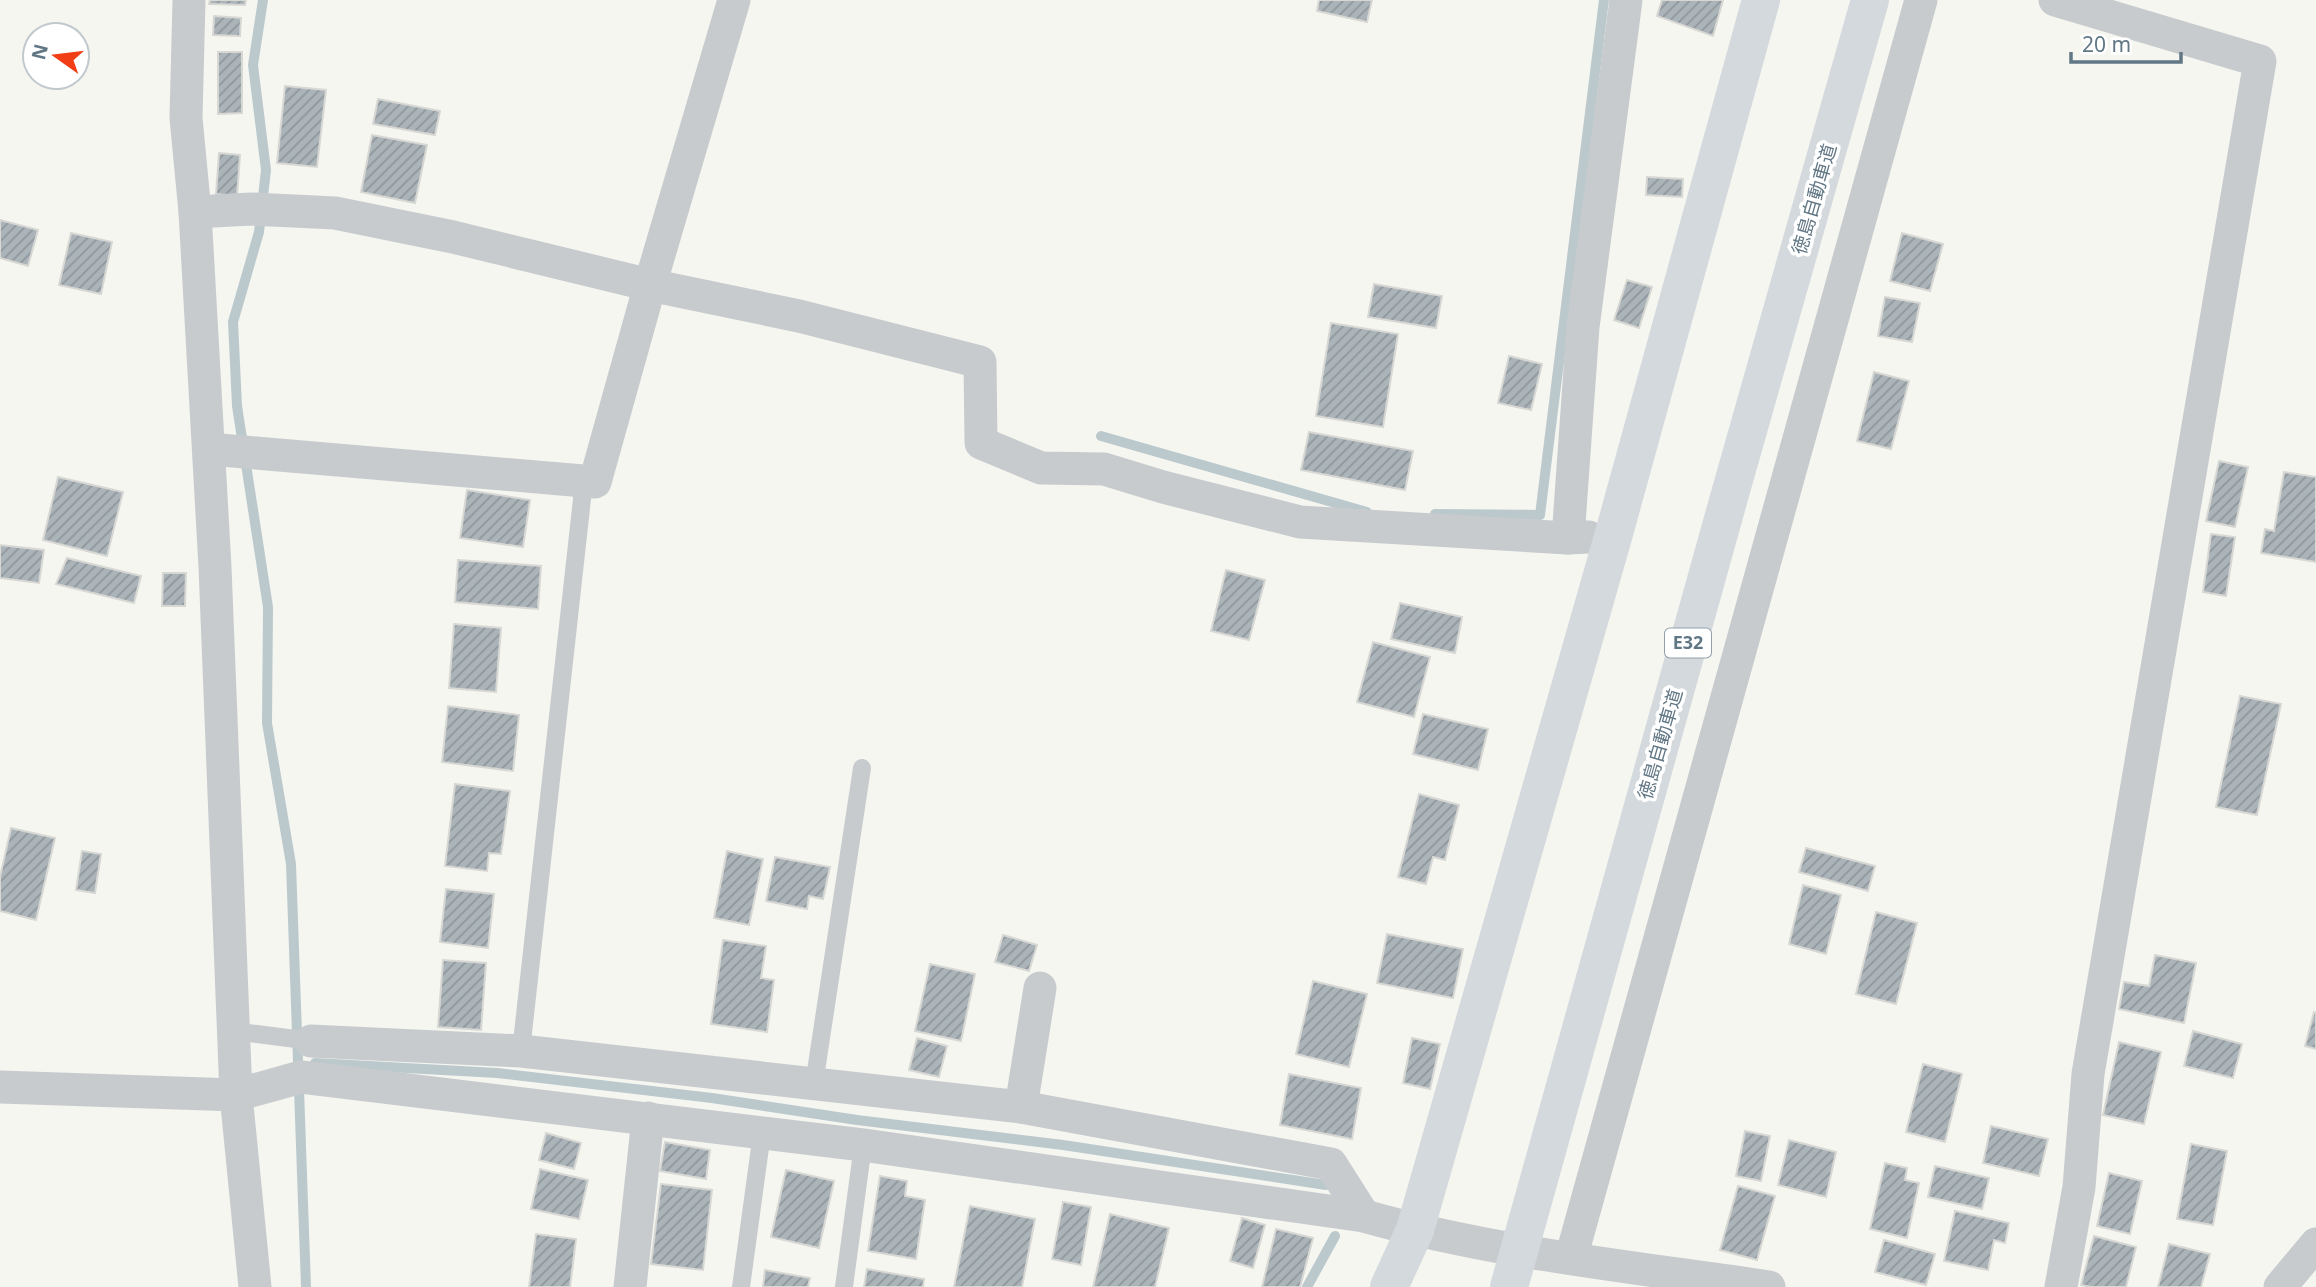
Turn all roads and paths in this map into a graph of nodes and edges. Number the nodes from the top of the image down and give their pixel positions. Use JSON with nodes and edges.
{"nodes":[{"id":1,"x":189,"y":0,"type":"edge"},
{"id":2,"x":734,"y":0,"type":"edge"},
{"id":3,"x":1626,"y":0,"type":"edge"},
{"id":4,"x":1761,"y":0,"type":"edge"},
{"id":5,"x":1870,"y":0,"type":"edge"},
{"id":6,"x":1921,"y":0,"type":"edge"},
{"id":7,"x":2055,"y":0,"type":"edge"},
{"id":8,"x":195,"y":212,"type":"junction"},
{"id":9,"x":650,"y":285,"type":"junction"},
{"id":10,"x":233,"y":451,"type":"junction"},
{"id":11,"x":584,"y":481,"type":"junction"},
{"id":12,"x":1613,"y":537,"type":"junction"},
{"id":13,"x":1569,"y":538,"type":"junction"},
{"id":14,"x":862,"y":768,"type":"dead end"},
{"id":15,"x":1040,"y":988,"type":"dead end"},
{"id":16,"x":233,"y":1031,"type":"junction"},
{"id":17,"x":311,"y":1041,"type":"joint"},
{"id":18,"x":521,"y":1051,"type":"junction"},
{"id":19,"x":814,"y":1084,"type":"junction"},
{"id":20,"x":0,"y":1087,"type":"edge"},
{"id":21,"x":236,"y":1095,"type":"junction"},
{"id":22,"x":1021,"y":1107,"type":"junction"},
{"id":23,"x":648,"y":1118,"type":"junction"},
{"id":24,"x":762,"y":1133,"type":"junction"},
{"id":25,"x":863,"y":1145,"type":"junction"},
{"id":26,"x":1364,"y":1216,"type":"junction"},
{"id":27,"x":1415,"y":1230,"type":"junction"},
{"id":28,"x":2316,"y":1244,"type":"edge"},
{"id":29,"x":1571,"y":1258,"type":"junction"},
{"id":30,"x":255,"y":1287,"type":"edge"},
{"id":31,"x":630,"y":1287,"type":"edge"},
{"id":32,"x":741,"y":1287,"type":"edge"},
{"id":33,"x":844,"y":1287,"type":"edge"},
{"id":34,"x":1389,"y":1287,"type":"edge"},
{"id":35,"x":1509,"y":1287,"type":"edge"},
{"id":36,"x":1769,"y":1287,"type":"edge"},
{"id":37,"x":2062,"y":1287,"type":"edge"},
{"id":38,"x":2280,"y":1287,"type":"edge"}],
"edges":[{"from":1,"to":8,"type":"street"},
{"from":2,"to":9,"type":"street"},
{"from":3,"to":13,"type":"street"},
{"from":4,"to":12,"type":"main road"},
{"from":5,"to":35,"type":"main road","name":"徳島自動車道","number":"E32"},
{"from":6,"to":29,"type":"street"},
{"from":7,"to":37,"type":"street"},
{"from":8,"to":9,"type":"street"},
{"from":8,"to":10,"type":"street"},
{"from":9,"to":11,"type":"street"},
{"from":9,"to":13,"type":"street"},
{"from":10,"to":11,"type":"street"},
{"from":10,"to":16,"type":"street"},
{"from":11,"to":18,"type":"lane"},
{"from":12,"to":13,"type":"street"},
{"from":12,"to":27,"type":"main road"},
{"from":14,"to":19,"type":"lane"},
{"from":15,"to":22,"type":"street"},
{"from":16,"to":17,"type":"lane"},
{"from":16,"to":21,"type":"street"},
{"from":17,"to":18,"type":"street"},
{"from":18,"to":19,"type":"street"},
{"from":19,"to":22,"type":"street"},
{"from":20,"to":21,"type":"street"},
{"from":21,"to":23,"type":"street"},
{"from":21,"to":30,"type":"street"},
{"from":22,"to":26,"type":"street"},
{"from":23,"to":24,"type":"street"},
{"from":23,"to":31,"type":"street"},
{"from":24,"to":25,"type":"street"},
{"from":24,"to":32,"type":"lane"},
{"from":25,"to":26,"type":"street"},
{"from":25,"to":33,"type":"lane"},
{"from":26,"to":27,"type":"street"},
{"from":27,"to":29,"type":"street"},
{"from":27,"to":34,"type":"main road"},
{"from":28,"to":38,"type":"street"},
{"from":29,"to":36,"type":"street"}]}
